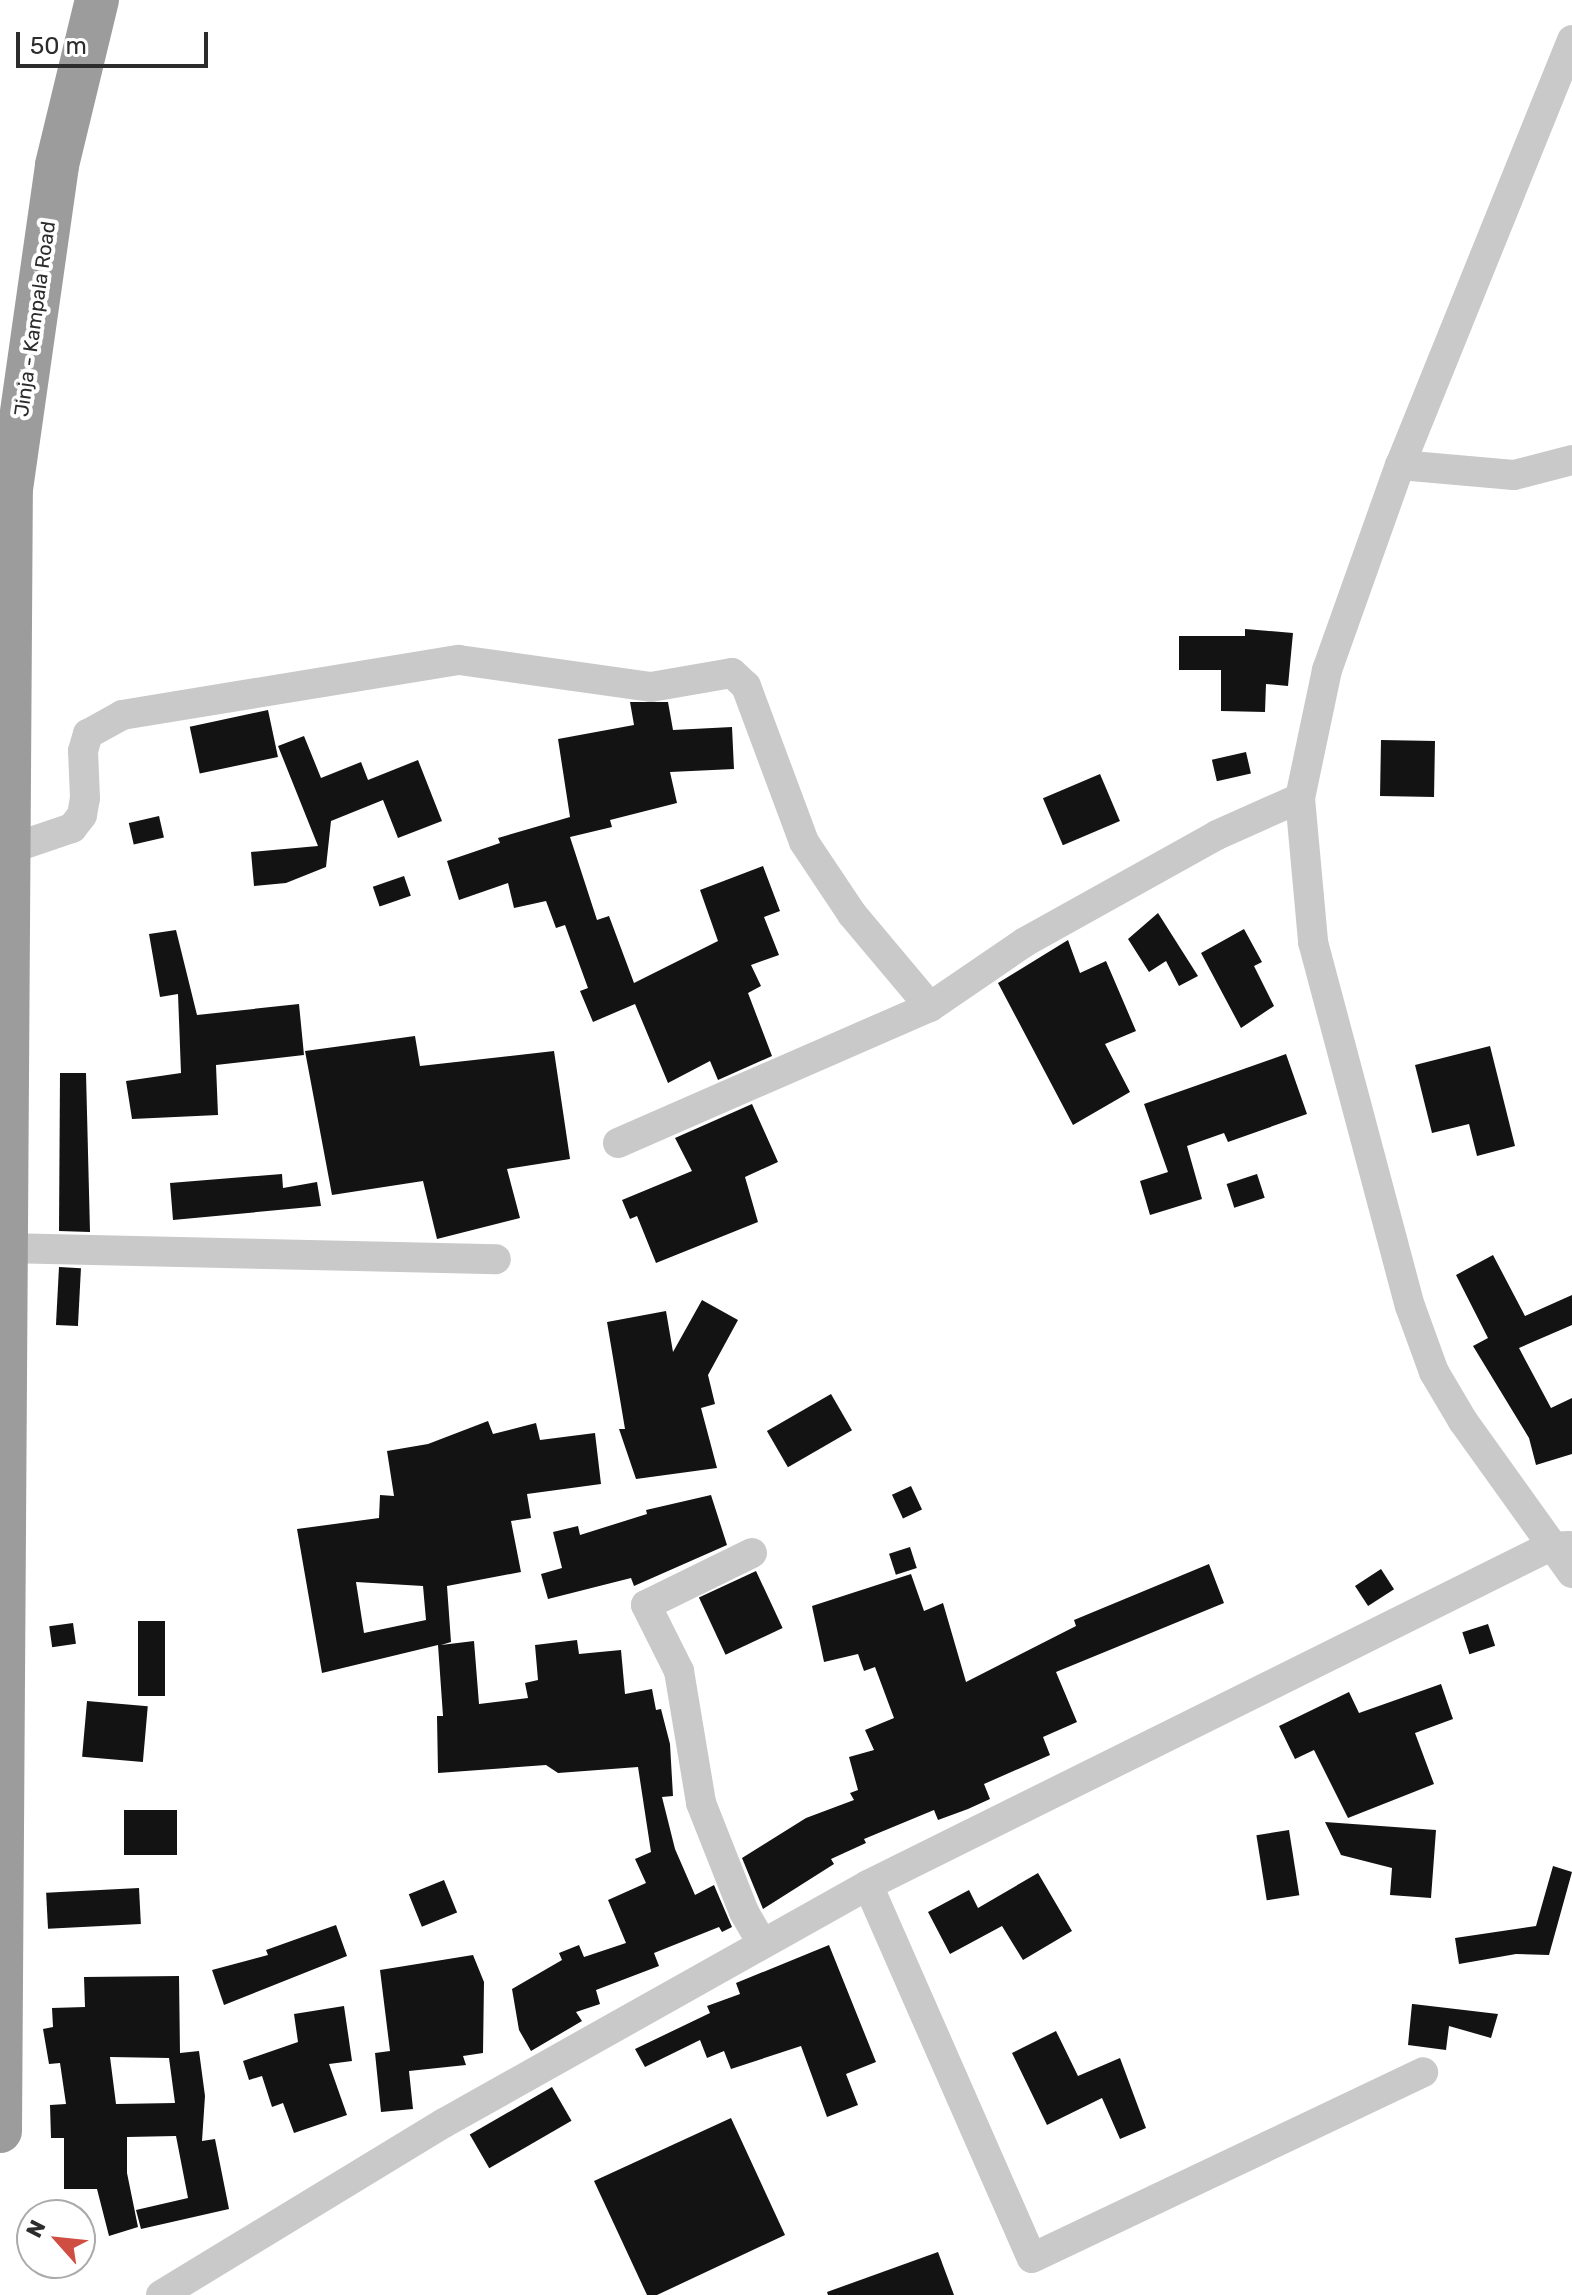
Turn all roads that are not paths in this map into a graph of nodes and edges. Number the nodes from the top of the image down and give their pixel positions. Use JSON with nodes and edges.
{"nodes":[{"id":1,"x":97,"y":0,"type":"edge"},
{"id":2,"x":1572,"y":40,"type":"edge"},
{"id":3,"x":1572,"y":460,"type":"edge"},
{"id":4,"x":1400,"y":465,"type":"junction"},
{"id":5,"x":1300,"y":798,"type":"junction"},
{"id":6,"x":7,"y":850,"type":"junction"},
{"id":7,"x":930,"y":1007,"type":"junction"},
{"id":8,"x":618,"y":1143,"type":"dead end"},
{"id":9,"x":5,"y":1248,"type":"junction"},
{"id":10,"x":496,"y":1259,"type":"dead end"},
{"id":11,"x":1561,"y":1546,"type":"edge"},
{"id":12,"x":752,"y":1553,"type":"dead end"},
{"id":13,"x":1572,"y":1573,"type":"edge"},
{"id":14,"x":868,"y":1885,"type":"junction"},
{"id":15,"x":762,"y":1943,"type":"junction"},
{"id":16,"x":1423,"y":2072,"type":"dead end"},
{"id":17,"x":0,"y":2131,"type":"edge"},
{"id":18,"x":161,"y":2295,"type":"edge"}],
"edges":[{"from":1,"to":6,"type":"highway","name":"Jinja - Kampala Road"},
{"from":2,"to":4,"type":"street"},
{"from":3,"to":4,"type":"street"},
{"from":4,"to":5,"type":"street"},
{"from":5,"to":7,"type":"street"},
{"from":5,"to":11,"type":"street"},
{"from":6,"to":7,"type":"street"},
{"from":6,"to":9,"type":"highway","name":"Jinja - Kampala Road"},
{"from":7,"to":8,"type":"street"},
{"from":9,"to":10,"type":"street"},
{"from":9,"to":17,"type":"highway","name":"Jinja - Kampala Road"},
{"from":11,"to":13,"type":"street"},
{"from":11,"to":14,"type":"street"},
{"from":12,"to":15,"type":"street"},
{"from":14,"to":15,"type":"street"},
{"from":14,"to":16,"type":"street"},
{"from":15,"to":18,"type":"street"}]}
